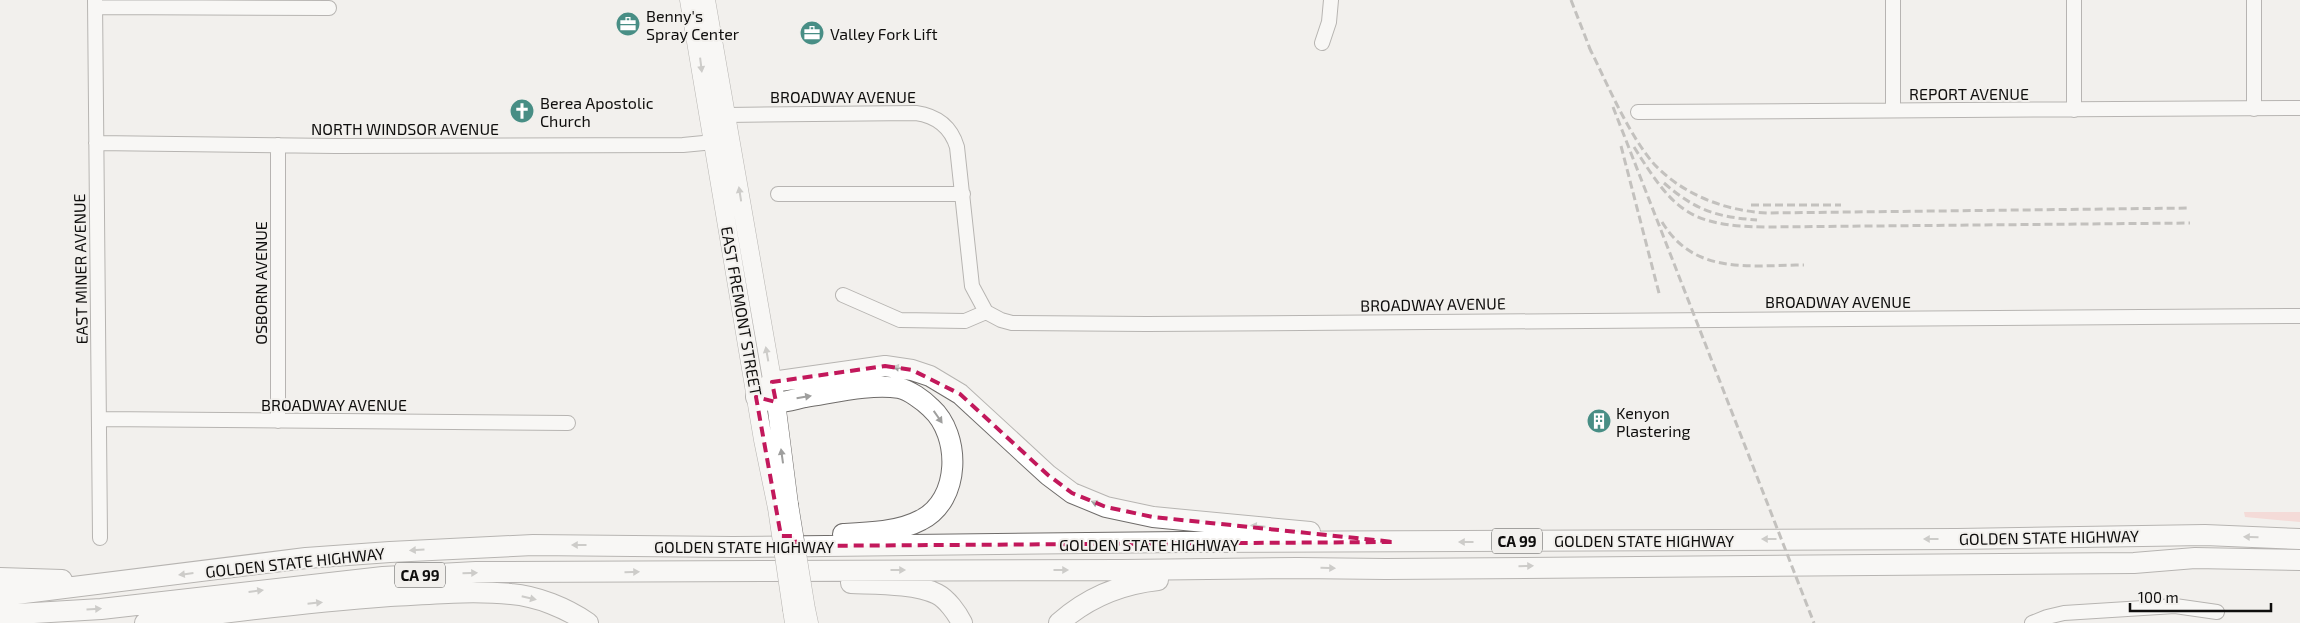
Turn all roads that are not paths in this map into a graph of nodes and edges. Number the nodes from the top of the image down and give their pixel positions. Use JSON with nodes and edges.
{"nodes":[{"id":1,"x":689,"y":0,"type":"edge"},
{"id":2,"x":706,"y":0,"type":"edge"},
{"id":3,"x":1331,"y":0,"type":"edge"},
{"id":4,"x":1893,"y":0,"type":"edge"},
{"id":5,"x":2074,"y":0,"type":"edge"},
{"id":6,"x":2254,"y":0,"type":"edge"},
{"id":7,"x":95,"y":4,"type":"edge"},
{"id":8,"x":329,"y":8,"type":"dead end"},
{"id":9,"x":1322,"y":43,"type":"dead end"},
{"id":10,"x":2254,"y":108,"type":"junction"},
{"id":11,"x":2300,"y":108,"type":"edge"},
{"id":12,"x":1893,"y":110,"type":"junction"},
{"id":13,"x":2074,"y":110,"type":"junction"},
{"id":14,"x":1638,"y":112,"type":"dead end"},
{"id":15,"x":726,"y":115,"type":"junction"},
{"id":16,"x":723,"y":141,"type":"junction"},
{"id":17,"x":96,"y":143,"type":"junction"},
{"id":18,"x":278,"y":145,"type":"junction"},
{"id":19,"x":778,"y":194,"type":"dead end"},
{"id":20,"x":963,"y":194,"type":"junction"},
{"id":21,"x":844,"y":295,"type":"dead end"},
{"id":22,"x":986,"y":312,"type":"junction"},
{"id":23,"x":2300,"y":316,"type":"edge"},
{"id":24,"x":772,"y":382,"type":"junction"},
{"id":25,"x":766,"y":400,"type":"junction"},
{"id":26,"x":99,"y":419,"type":"junction"},
{"id":27,"x":278,"y":421,"type":"junction"},
{"id":28,"x":568,"y":423,"type":"dead end"},
{"id":29,"x":100,"y":538,"type":"dead end"},
{"id":30,"x":2300,"y":539,"type":"edge"},
{"id":31,"x":1394,"y":542,"type":"junction"},
{"id":32,"x":733,"y":547,"type":"junction"},
{"id":33,"x":2300,"y":560,"type":"edge"},
{"id":34,"x":1297,"y":568,"type":"junction"},
{"id":35,"x":797,"y":570,"type":"junction"},
{"id":36,"x":0,"y":578,"type":"edge"},
{"id":37,"x":111,"y":583,"type":"junction"},
{"id":38,"x":0,"y":596,"type":"edge"},
{"id":39,"x":46,"y":611,"type":"junction"},
{"id":40,"x":2217,"y":612,"type":"dead end"},
{"id":41,"x":0,"y":614,"type":"edge"},
{"id":42,"x":800,"y":616,"type":"edge"},
{"id":43,"x":6,"y":623,"type":"edge"},
{"id":44,"x":145,"y":623,"type":"edge"},
{"id":45,"x":588,"y":623,"type":"edge"},
{"id":46,"x":962,"y":623,"type":"edge"},
{"id":47,"x":1058,"y":623,"type":"edge"},
{"id":48,"x":2032,"y":623,"type":"edge"}],
"edges":[{"from":1,"to":16,"type":"main road","name":"EAST FREMONT STREET","one_way":true},
{"from":2,"to":15,"type":"main road","name":"EAST FREMONT STREET"},
{"from":3,"to":9,"type":"street"},
{"from":4,"to":12,"type":"street"},
{"from":5,"to":13,"type":"street"},
{"from":6,"to":10,"type":"street"},
{"from":7,"to":8,"type":"street"},
{"from":7,"to":17,"type":"street","name":"EAST MINER AVENUE"},
{"from":10,"to":11,"type":"street","name":"REPORT AVENUE"},
{"from":10,"to":13,"type":"street","name":"REPORT AVENUE"},
{"from":12,"to":13,"type":"street","name":"REPORT AVENUE"},
{"from":12,"to":14,"type":"street","name":"REPORT AVENUE"},
{"from":15,"to":16,"type":"main road","name":"EAST FREMONT STREET"},
{"from":15,"to":20,"type":"street","name":"BROADWAY AVENUE"},
{"from":16,"to":18,"type":"street","name":"NORTH WINDSOR AVENUE"},
{"from":24,"to":16,"type":"main road","name":"EAST FREMONT STREET","one_way":true},
{"from":16,"to":25,"type":"main road","name":"EAST FREMONT STREET"},
{"from":17,"to":18,"type":"street","name":"NORTH WINDSOR AVENUE"},
{"from":17,"to":26,"type":"street","name":"EAST MINER AVENUE"},
{"from":18,"to":27,"type":"street","name":"OSBORN AVENUE"},
{"from":19,"to":20,"type":"street"},
{"from":20,"to":22,"type":"street","name":"BROADWAY AVENUE"},
{"from":21,"to":22,"type":"street"},
{"from":22,"to":23,"type":"street","name":"BROADWAY AVENUE"},
{"from":24,"to":25,"type":"highway"},
{"from":31,"to":24,"type":"highway","one_way":true},
{"from":25,"to":32,"type":"highway","one_way":true},
{"from":25,"to":42,"type":"main road","name":"EAST FREMONT STREET","bridge":true},
{"from":26,"to":27,"type":"street","name":"BROADWAY AVENUE"},
{"from":26,"to":29,"type":"street","name":"EAST MINER AVENUE"},
{"from":27,"to":28,"type":"street","name":"BROADWAY AVENUE"},
{"from":30,"to":31,"type":"highway","name":"GOLDEN STATE HIGHWAY","number":"CA 99","one_way":true},
{"from":31,"to":32,"type":"highway","name":"GOLDEN STATE HIGHWAY","number":"CA 99"},
{"from":32,"to":37,"type":"highway","name":"GOLDEN STATE HIGHWAY","number":"CA 99","one_way":true},
{"from":34,"to":33,"type":"highway","name":"GOLDEN STATE HIGHWAY","number":"CA 99","one_way":true},
{"from":35,"to":34,"type":"highway","name":"GOLDEN STATE HIGHWAY","number":"CA 99","one_way":true},
{"from":34,"to":47,"type":"highway"},
{"from":39,"to":35,"type":"highway","name":"GOLDEN STATE HIGHWAY","number":"CA 99","one_way":true},
{"from":35,"to":46,"type":"highway"},
{"from":36,"to":37,"type":"highway"},
{"from":37,"to":38,"type":"highway","name":"GOLDEN STATE HIGHWAY","number":"CA 99"},
{"from":39,"to":41,"type":"highway","name":"GOLDEN STATE HIGHWAY","number":"CA 99"},
{"from":39,"to":43,"type":"highway"},
{"from":40,"to":48,"type":"street"},
{"from":44,"to":45,"type":"highway","one_way":true}]}
